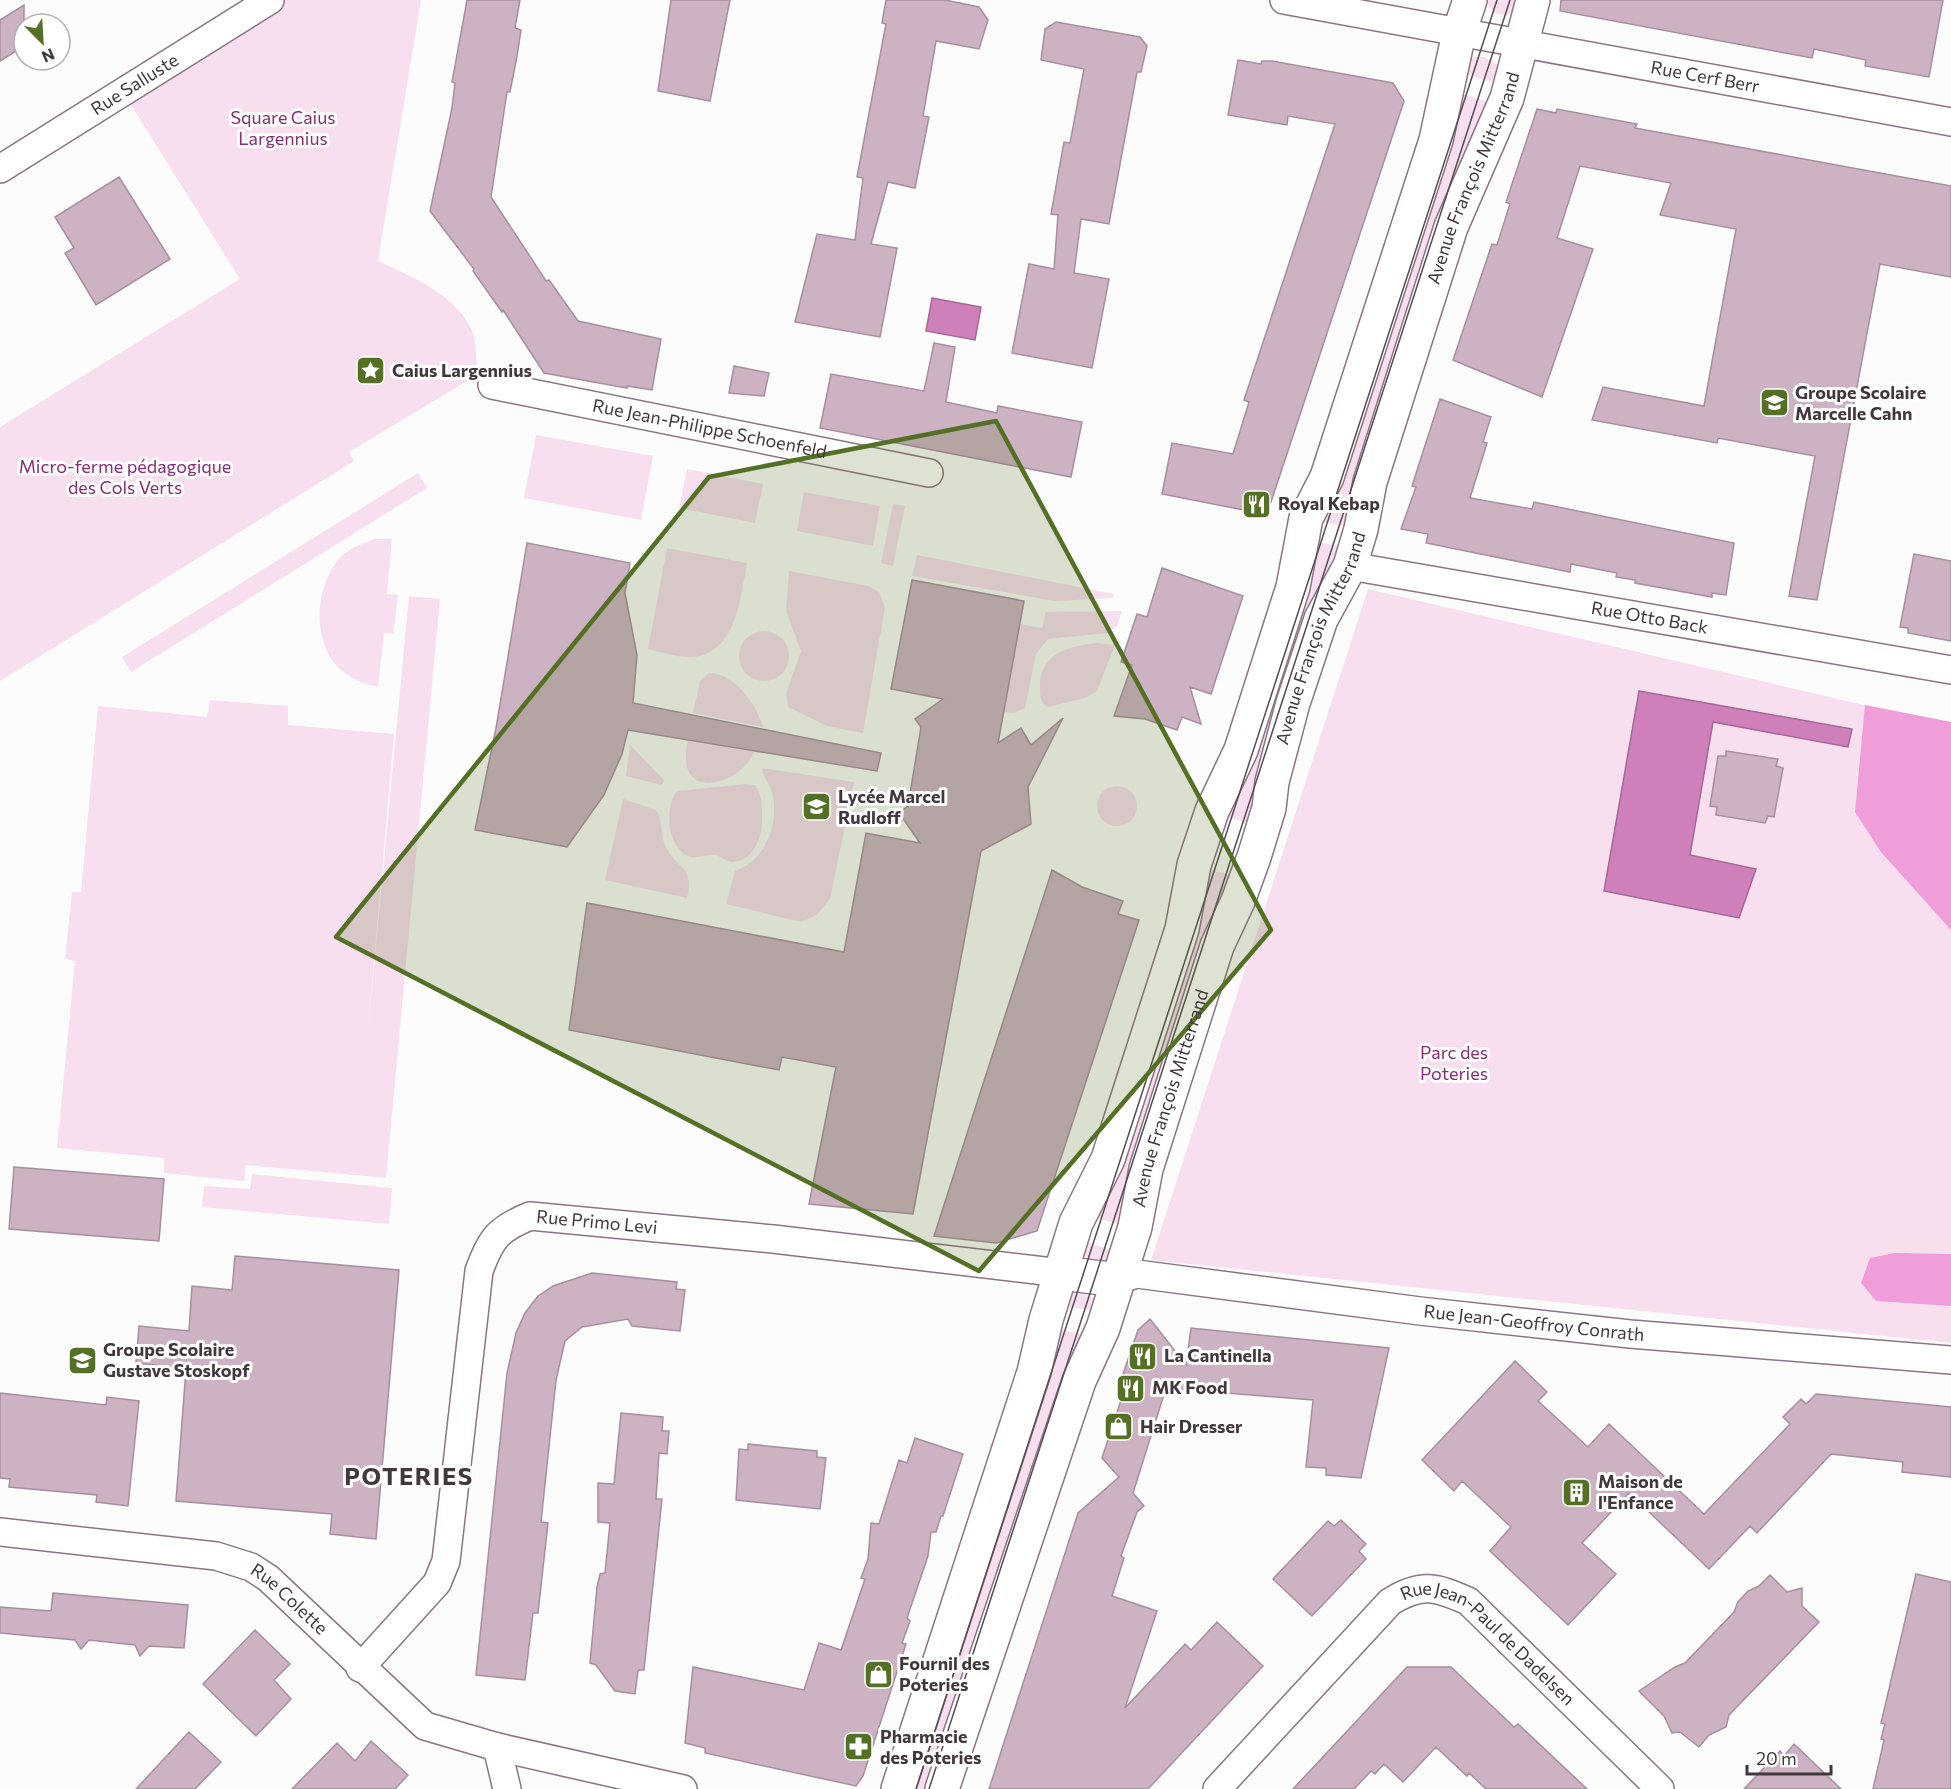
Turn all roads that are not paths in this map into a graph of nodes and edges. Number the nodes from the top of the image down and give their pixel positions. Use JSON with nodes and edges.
{"nodes":[{"id":1,"x":270,"y":0,"type":"edge"},
{"id":2,"x":1284,"y":0,"type":"edge"},
{"id":3,"x":1470,"y":0,"type":"edge"},
{"id":4,"x":1533,"y":0,"type":"edge"},
{"id":5,"x":1459,"y":33,"type":"junction"},
{"id":6,"x":1521,"y":44,"type":"junction"},
{"id":7,"x":1951,"y":122,"type":"edge"},
{"id":8,"x":0,"y":170,"type":"edge"},
{"id":9,"x":492,"y":385,"type":"dead end"},
{"id":10,"x":929,"y":473,"type":"dead end"},
{"id":11,"x":1350,"y":566,"type":"junction"},
{"id":12,"x":1951,"y":670,"type":"edge"},
{"id":13,"x":1061,"y":1273,"type":"junction"},
{"id":14,"x":1118,"y":1280,"type":"junction"},
{"id":15,"x":1951,"y":1360,"type":"edge"},
{"id":16,"x":0,"y":1532,"type":"edge"},
{"id":17,"x":360,"y":1668,"type":"junction"},
{"id":18,"x":497,"y":1747,"type":"junction"},
{"id":19,"x":507,"y":1789,"type":"edge"},
{"id":20,"x":684,"y":1789,"type":"edge"},
{"id":21,"x":898,"y":1789,"type":"edge"},
{"id":22,"x":942,"y":1789,"type":"edge"},
{"id":23,"x":1216,"y":1789,"type":"edge"},
{"id":24,"x":1660,"y":1789,"type":"edge"}],
"edges":[{"from":1,"to":8,"type":"street","name":"Rue Salluste"},
{"from":2,"to":5,"type":"street"},
{"from":3,"to":5,"type":"street"},
{"from":4,"to":6,"type":"street","name":"Avenue François Mitterrand"},
{"from":5,"to":6,"type":"street","name":"Rue Cerf Berr"},
{"from":5,"to":13,"type":"street"},
{"from":6,"to":7,"type":"street","name":"Rue Cerf Berr"},
{"from":6,"to":11,"type":"street","name":"Avenue François Mitterrand"},
{"from":9,"to":10,"type":"street","name":"Rue Jean-Philippe Schoenfeld"},
{"from":11,"to":12,"type":"street","name":"Rue Otto Back"},
{"from":11,"to":14,"type":"street","name":"Avenue François Mitterrand"},
{"from":13,"to":14,"type":"street"},
{"from":13,"to":17,"type":"street","name":"Rue Primo Levi"},
{"from":13,"to":21,"type":"street"},
{"from":14,"to":15,"type":"street","name":"Rue Jean-Geoffroy Conrath"},
{"from":14,"to":22,"type":"street","name":"Avenue François Mitterrand"},
{"from":16,"to":17,"type":"street","name":"Rue Colette"},
{"from":17,"to":18,"type":"street","name":"Rue Colette"},
{"from":18,"to":19,"type":"street"},
{"from":18,"to":20,"type":"street","name":"Rue Colette"},
{"from":23,"to":24,"type":"street","name":"Rue Jean-Paul de Dadelsen"}]}
